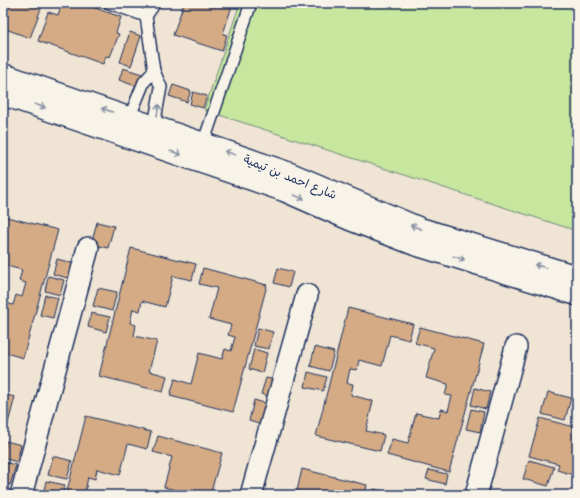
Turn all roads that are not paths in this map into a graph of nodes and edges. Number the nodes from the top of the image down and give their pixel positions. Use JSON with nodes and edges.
{"nodes":[{"id":1,"x":109,"y":3,"type":"edge"},
{"id":2,"x":155,"y":3,"type":"edge"},
{"id":3,"x":251,"y":3,"type":"edge"},
{"id":4,"x":146,"y":16,"type":"junction"},
{"id":5,"x":154,"y":71,"type":"junction"},
{"id":6,"x":3,"y":75,"type":"edge"},
{"id":7,"x":3,"y":94,"type":"edge"},
{"id":8,"x":126,"y":126,"type":"junction"},
{"id":9,"x":152,"y":135,"type":"junction"},
{"id":10,"x":203,"y":144,"type":"junction"},
{"id":11,"x":88,"y":248,"type":"dead end"},
{"id":12,"x":577,"y":277,"type":"edge"},
{"id":13,"x":577,"y":294,"type":"edge"},
{"id":14,"x":307,"y":295,"type":"dead end"},
{"id":15,"x":516,"y":347,"type":"dead end"},
{"id":16,"x":21,"y":495,"type":"edge"},
{"id":17,"x":251,"y":495,"type":"edge"},
{"id":18,"x":476,"y":495,"type":"edge"}],
"edges":[{"from":1,"to":4,"type":"lane"},
{"from":2,"to":4,"type":"lane"},
{"from":3,"to":10,"type":"lane"},
{"from":4,"to":5,"type":"lane"},
{"from":5,"to":8,"type":"lane"},
{"from":9,"to":5,"type":"lane","one_way":true},
{"from":8,"to":6,"type":"street","name":"شارع احمد بن تيمية","one_way":true},
{"from":7,"to":8,"type":"street","name":"شارع احمد بن تيمية","one_way":true},
{"from":8,"to":9,"type":"street","name":"شارع احمد بن تيمية"},
{"from":9,"to":10,"type":"street","name":"شارع احمد بن تيمية"},
{"from":9,"to":13,"type":"street","name":"شارع احمد بن تيمية","one_way":true},
{"from":12,"to":10,"type":"street","name":"شارع احمد بن تيمية","one_way":true},
{"from":11,"to":16,"type":"street"},
{"from":14,"to":17,"type":"street"},
{"from":15,"to":18,"type":"street"}]}
